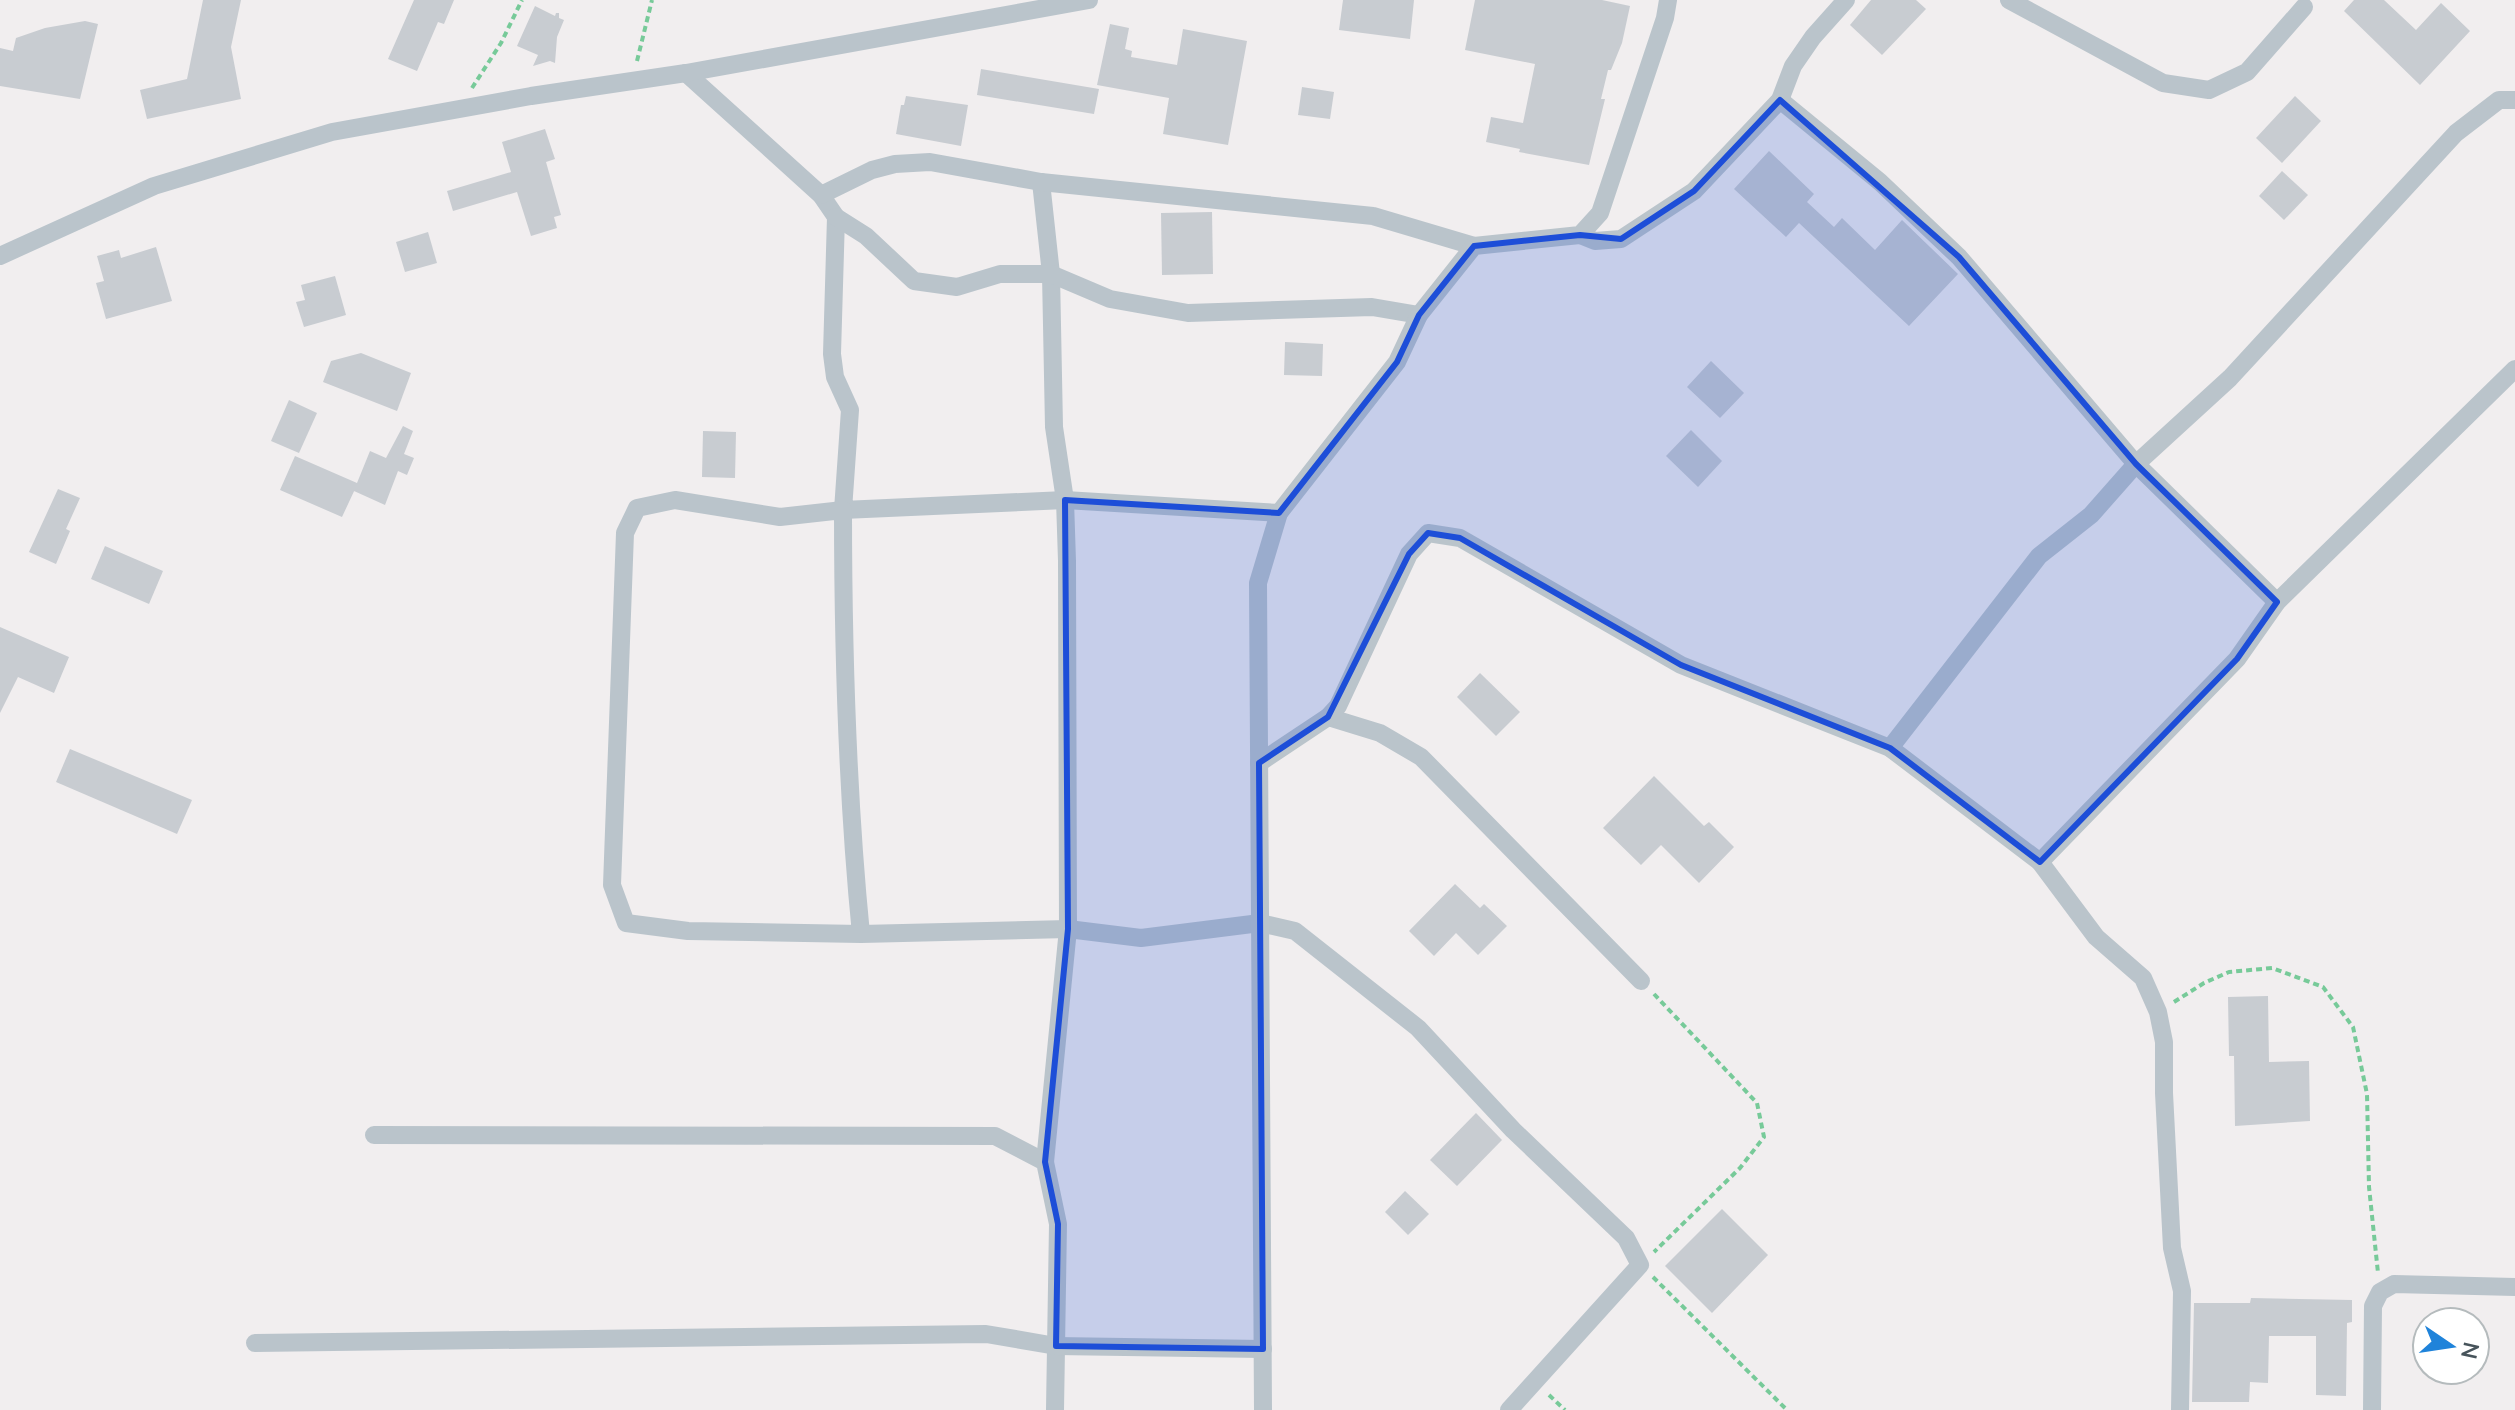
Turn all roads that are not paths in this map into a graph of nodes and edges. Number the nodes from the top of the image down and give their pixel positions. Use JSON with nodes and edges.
{"nodes":[{"id":1,"x":1089,"y":0,"type":"edge"},
{"id":2,"x":1668,"y":0,"type":"edge"},
{"id":3,"x":1846,"y":0,"type":"edge"},
{"id":4,"x":2009,"y":0,"type":"edge"},
{"id":5,"x":2304,"y":7,"type":"dead end"},
{"id":6,"x":686,"y":73,"type":"junction"},
{"id":7,"x":1780,"y":100,"type":"junction"},
{"id":8,"x":2515,"y":100,"type":"edge"},
{"id":9,"x":1041,"y":182,"type":"junction"},
{"id":10,"x":821,"y":195,"type":"junction"},
{"id":11,"x":836,"y":217,"type":"junction"},
{"id":12,"x":1580,"y":235,"type":"junction"},
{"id":13,"x":1474,"y":246,"type":"junction"},
{"id":14,"x":0,"y":256,"type":"edge"},
{"id":15,"x":1051,"y":274,"type":"junction"},
{"id":16,"x":1419,"y":315,"type":"junction"},
{"id":17,"x":2515,"y":369,"type":"edge"},
{"id":18,"x":2136,"y":464,"type":"junction"},
{"id":19,"x":1065,"y":500,"type":"junction"},
{"id":20,"x":843,"y":510,"type":"junction"},
{"id":21,"x":1279,"y":513,"type":"junction"},
{"id":22,"x":2277,"y":602,"type":"junction"},
{"id":23,"x":1328,"y":717,"type":"junction"},
{"id":24,"x":1890,"y":748,"type":"junction"},
{"id":25,"x":1259,"y":763,"type":"junction"},
{"id":26,"x":2040,"y":862,"type":"junction"},
{"id":27,"x":1260,"y":923,"type":"junction"},
{"id":28,"x":1068,"y":929,"type":"junction"},
{"id":29,"x":861,"y":934,"type":"junction"},
{"id":30,"x":1641,"y":981,"type":"road end"},
{"id":31,"x":374,"y":1135,"type":"dead end"},
{"id":32,"x":1045,"y":1162,"type":"junction"},
{"id":33,"x":2515,"y":1287,"type":"edge"},
{"id":34,"x":255,"y":1343,"type":"dead end"},
{"id":35,"x":1056,"y":1346,"type":"junction"},
{"id":36,"x":1263,"y":1349,"type":"junction"},
{"id":37,"x":1055,"y":1410,"type":"edge"},
{"id":38,"x":1263,"y":1410,"type":"edge"},
{"id":39,"x":1509,"y":1410,"type":"edge"},
{"id":40,"x":2180,"y":1410,"type":"edge"},
{"id":41,"x":2372,"y":1410,"type":"edge"}],
"edges":[{"from":1,"to":6,"type":"street"},
{"from":2,"to":12,"type":"street"},
{"from":3,"to":7,"type":"street"},
{"from":4,"to":5,"type":"street"},
{"from":6,"to":10,"type":"street"},
{"from":6,"to":14,"type":"street"},
{"from":7,"to":12,"type":"street"},
{"from":7,"to":18,"type":"street"},
{"from":8,"to":18,"type":"street"},
{"from":9,"to":10,"type":"street"},
{"from":9,"to":13,"type":"street"},
{"from":9,"to":15,"type":"street"},
{"from":10,"to":11,"type":"street"},
{"from":11,"to":15,"type":"street"},
{"from":11,"to":20,"type":"street"},
{"from":12,"to":13,"type":"street"},
{"from":13,"to":16,"type":"street"},
{"from":15,"to":16,"type":"street"},
{"from":15,"to":19,"type":"street"},
{"from":16,"to":21,"type":"street"},
{"from":17,"to":22,"type":"street"},
{"from":18,"to":22,"type":"street"},
{"from":18,"to":24,"type":"street"},
{"from":19,"to":20,"type":"street"},
{"from":19,"to":21,"type":"street"},
{"from":19,"to":28,"type":"street"},
{"from":20,"to":29,"type":"street"},
{"from":20,"to":29,"type":"street"},
{"from":21,"to":25,"type":"street"},
{"from":22,"to":26,"type":"street"},
{"from":23,"to":24,"type":"street"},
{"from":23,"to":25,"type":"street"},
{"from":23,"to":30,"type":"street"},
{"from":24,"to":26,"type":"street"},
{"from":25,"to":27,"type":"street"},
{"from":26,"to":40,"type":"street"},
{"from":27,"to":28,"type":"street"},
{"from":27,"to":36,"type":"street"},
{"from":27,"to":39,"type":"street"},
{"from":28,"to":29,"type":"street"},
{"from":28,"to":32,"type":"street"},
{"from":31,"to":32,"type":"street"},
{"from":32,"to":35,"type":"street"},
{"from":33,"to":41,"type":"street"},
{"from":34,"to":35,"type":"street"},
{"from":35,"to":36,"type":"street"},
{"from":35,"to":37,"type":"street"},
{"from":36,"to":38,"type":"street"}]}
